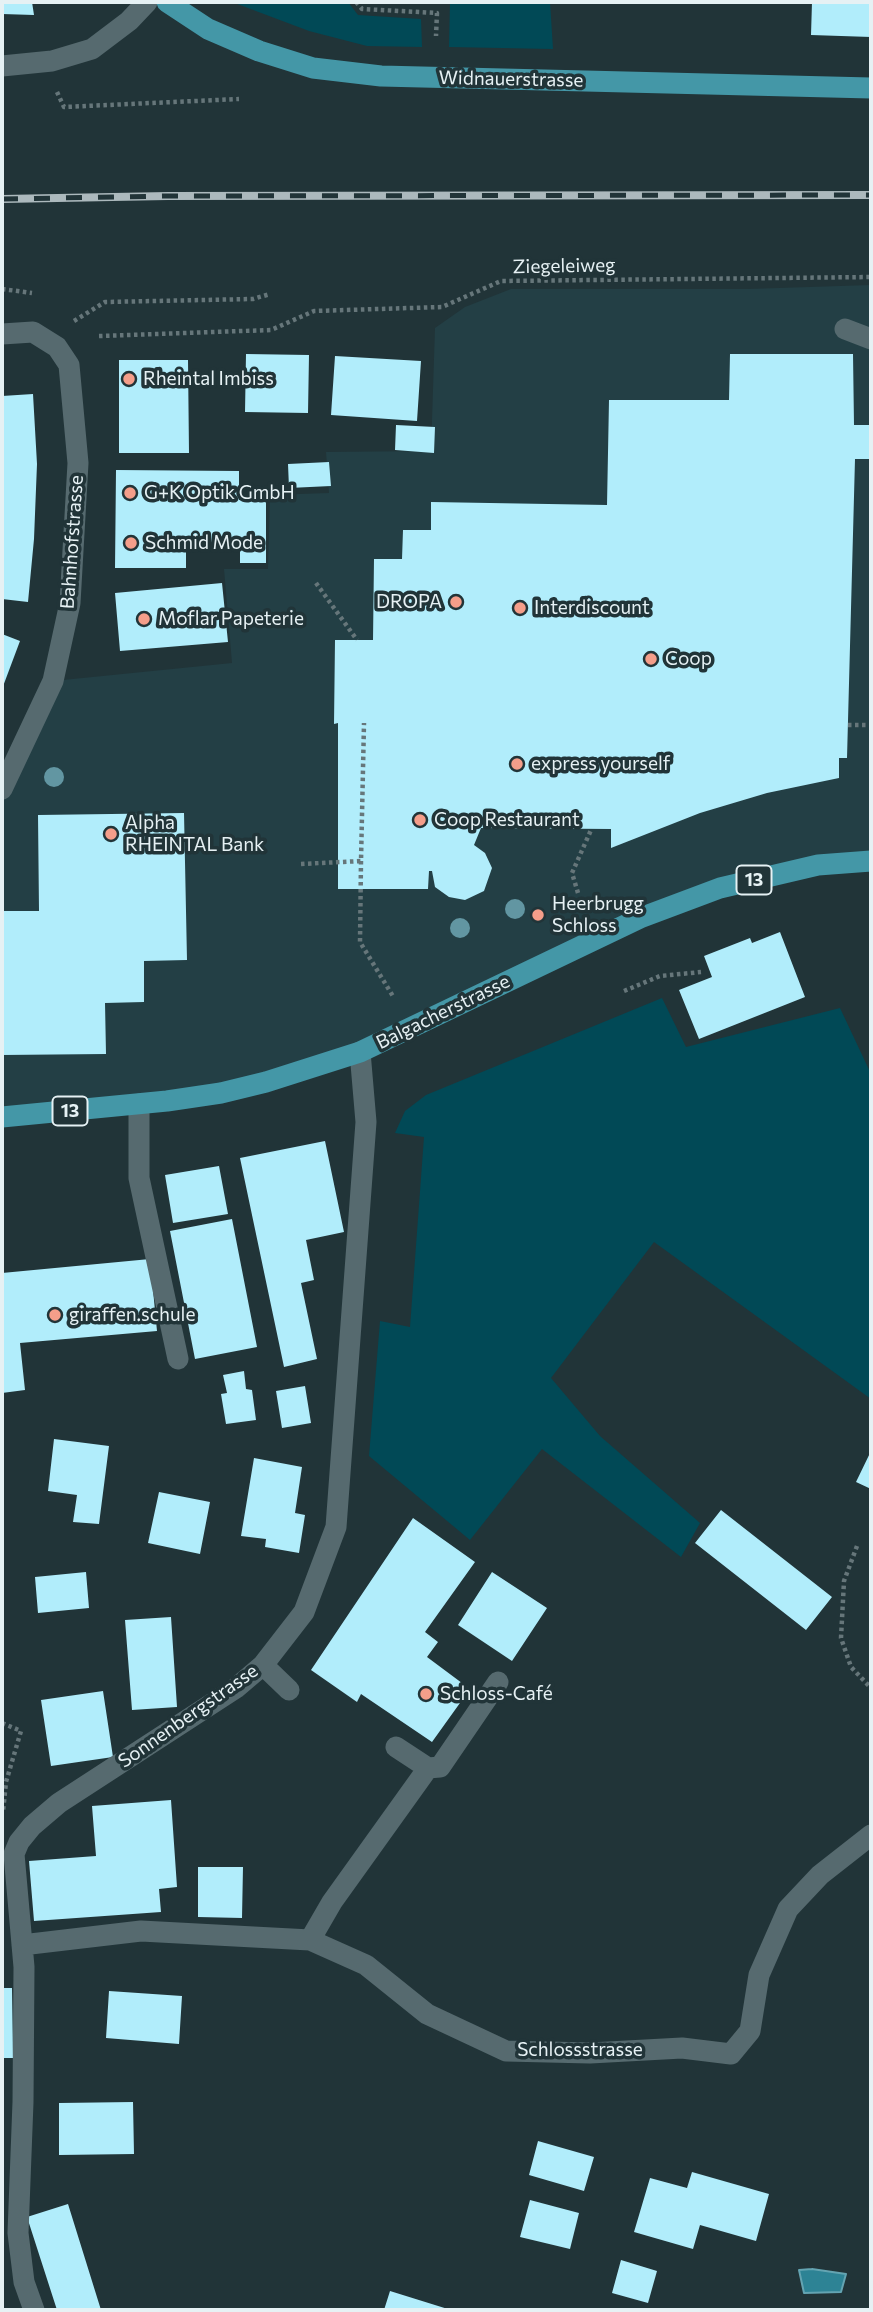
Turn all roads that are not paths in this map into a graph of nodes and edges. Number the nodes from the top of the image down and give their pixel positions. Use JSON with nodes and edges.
{"nodes":[{"id":1,"x":148,"y":2,"type":"edge"},
{"id":2,"x":167,"y":2,"type":"edge"},
{"id":3,"x":2,"y":66,"type":"edge"},
{"id":4,"x":871,"y":88,"type":"edge"},
{"id":5,"x":845,"y":329,"type":"dead end"},
{"id":6,"x":2,"y":334,"type":"edge"},
{"id":7,"x":871,"y":339,"type":"edge"},
{"id":8,"x":4,"y":780,"type":"edge"},
{"id":9,"x":871,"y":861,"type":"edge"},
{"id":10,"x":360,"y":1052,"type":"junction"},
{"id":11,"x":139,"y":1104,"type":"junction"},
{"id":12,"x":2,"y":1118,"type":"edge"},
{"id":13,"x":178,"y":1359,"type":"dead end"},
{"id":14,"x":263,"y":1665,"type":"junction"},
{"id":15,"x":498,"y":1682,"type":"dead end"},
{"id":16,"x":289,"y":1690,"type":"dead end"},
{"id":17,"x":396,"y":1747,"type":"dead end"},
{"id":18,"x":428,"y":1768,"type":"junction"},
{"id":19,"x":871,"y":1835,"type":"edge"},
{"id":20,"x":10,"y":1843,"type":"edge"},
{"id":21,"x":310,"y":1940,"type":"junction"},
{"id":22,"x":22,"y":1945,"type":"junction"},
{"id":23,"x":34,"y":2310,"type":"edge"}],
"edges":[{"from":1,"to":3,"type":"street"},
{"from":2,"to":4,"type":"main road","name":"Widnauerstrasse"},
{"from":5,"to":7,"type":"street"},
{"from":6,"to":8,"type":"street","name":"Bahnhofstrasse"},
{"from":9,"to":10,"type":"main road","name":"Balgacherstrasse","number":"13"},
{"from":10,"to":11,"type":"main road","name":"Balgacherstrasse","number":"13"},
{"from":10,"to":14,"type":"street","name":"Sonnenbergstrasse"},
{"from":11,"to":12,"type":"main road","name":"Balgacherstrasse","number":"13"},
{"from":11,"to":13,"type":"street"},
{"from":14,"to":16,"type":"street"},
{"from":14,"to":20,"type":"street","name":"Sonnenbergstrasse"},
{"from":15,"to":18,"type":"street"},
{"from":17,"to":18,"type":"street"},
{"from":18,"to":21,"type":"street"},
{"from":19,"to":21,"type":"street","name":"Schlossstrasse"},
{"from":20,"to":22,"type":"street","name":"Sonnenbergstrasse"},
{"from":21,"to":22,"type":"street","name":"Schlossstrasse"},
{"from":22,"to":23,"type":"street","name":"Sonnenbergstrasse"}]}
